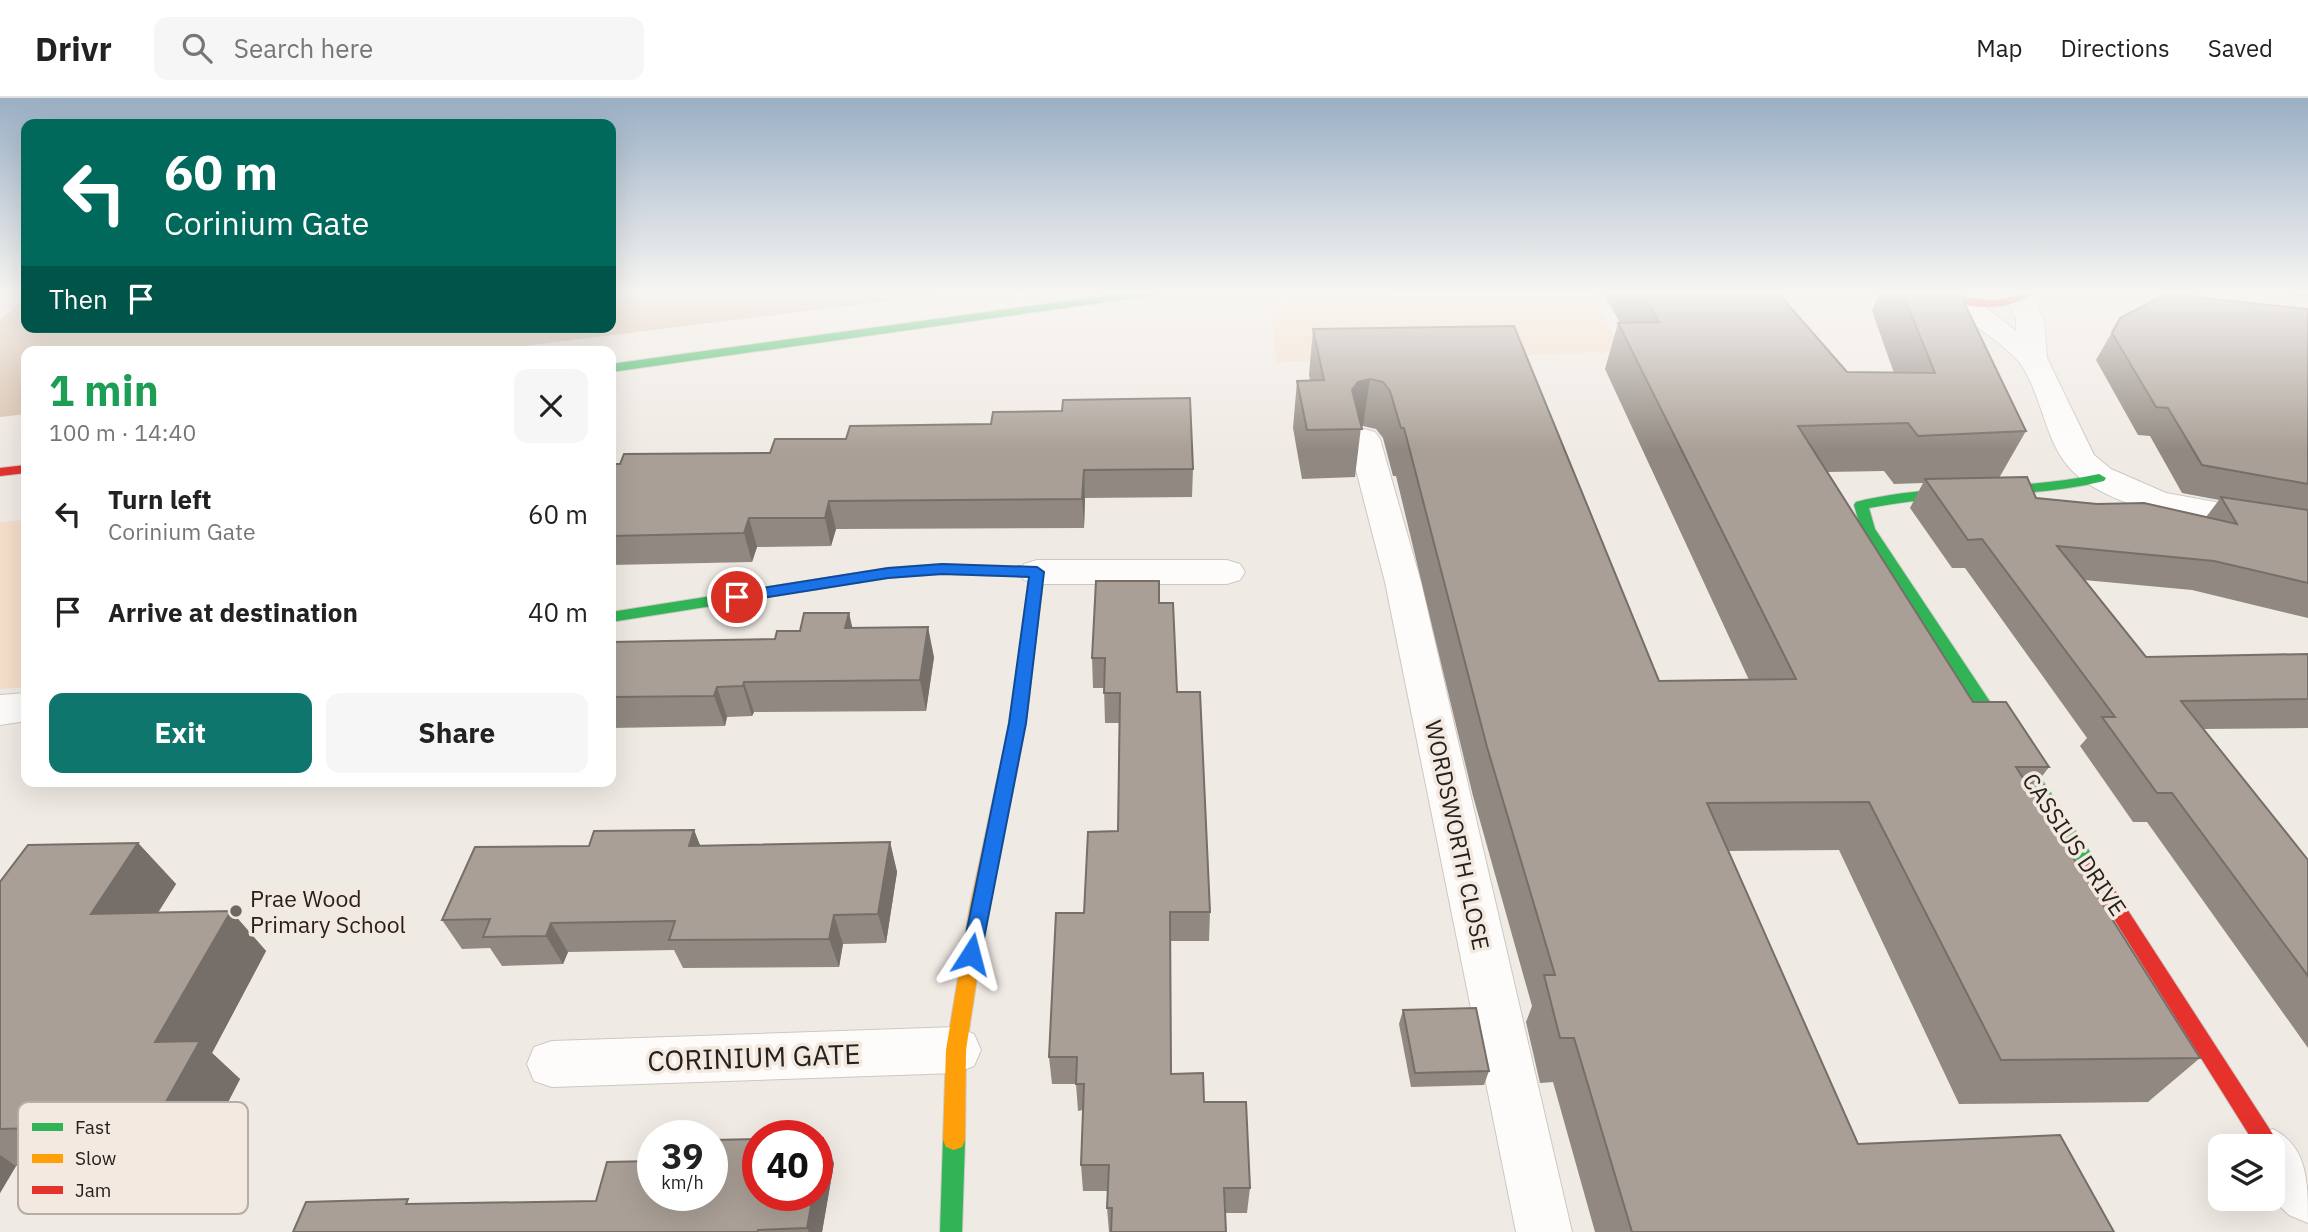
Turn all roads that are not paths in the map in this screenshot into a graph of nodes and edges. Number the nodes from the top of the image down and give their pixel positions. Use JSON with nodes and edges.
{"nodes":[{"id":1,"x":776,"y":345,"type":"edge"},
{"id":2,"x":2015,"y":345,"type":"edge"},
{"id":3,"x":2031,"y":345,"type":"edge"},
{"id":4,"x":2032,"y":358,"type":"junction"},
{"id":5,"x":616,"y":367,"type":"edge"},
{"id":6,"x":1364,"y":439,"type":"dead end"},
{"id":7,"x":21,"y":470,"type":"edge"},
{"id":8,"x":0,"y":472,"type":"edge"},
{"id":9,"x":2099,"y":478,"type":"junction"},
{"id":10,"x":2308,"y":530,"type":"edge"},
{"id":11,"x":1037,"y":572,"type":"junction"},
{"id":12,"x":1227,"y":572,"type":"dead end"},
{"id":13,"x":616,"y":616,"type":"edge"},
{"id":14,"x":21,"y":708,"type":"edge"},
{"id":15,"x":0,"y":710,"type":"edge"},
{"id":16,"x":956,"y":1050,"type":"junction"},
{"id":17,"x":552,"y":1065,"type":"dead end"},
{"id":18,"x":2260,"y":1134,"type":"edge"},
{"id":19,"x":2285,"y":1173,"type":"edge"},
{"id":20,"x":2308,"y":1196,"type":"edge"},
{"id":21,"x":951,"y":1232,"type":"edge"},
{"id":22,"x":1544,"y":1232,"type":"edge"}],
"edges":[{"from":1,"to":5,"type":"street"},
{"from":2,"to":4,"type":"street"},
{"from":3,"to":4,"type":"street"},
{"from":4,"to":9,"type":"street"},
{"from":6,"to":22,"type":"street","name":"WORDSWORTH CLOSE"},
{"from":7,"to":8,"type":"street"},
{"from":9,"to":10,"type":"street"},
{"from":9,"to":18,"type":"street","name":"CASSIUS DRIVE"},
{"from":11,"to":12,"type":"street"},
{"from":11,"to":13,"type":"street"},
{"from":11,"to":16,"type":"street"},
{"from":14,"to":15,"type":"street"},
{"from":16,"to":17,"type":"street","name":"CORINIUM GATE"},
{"from":16,"to":21,"type":"street"},
{"from":19,"to":20,"type":"street"}]}
